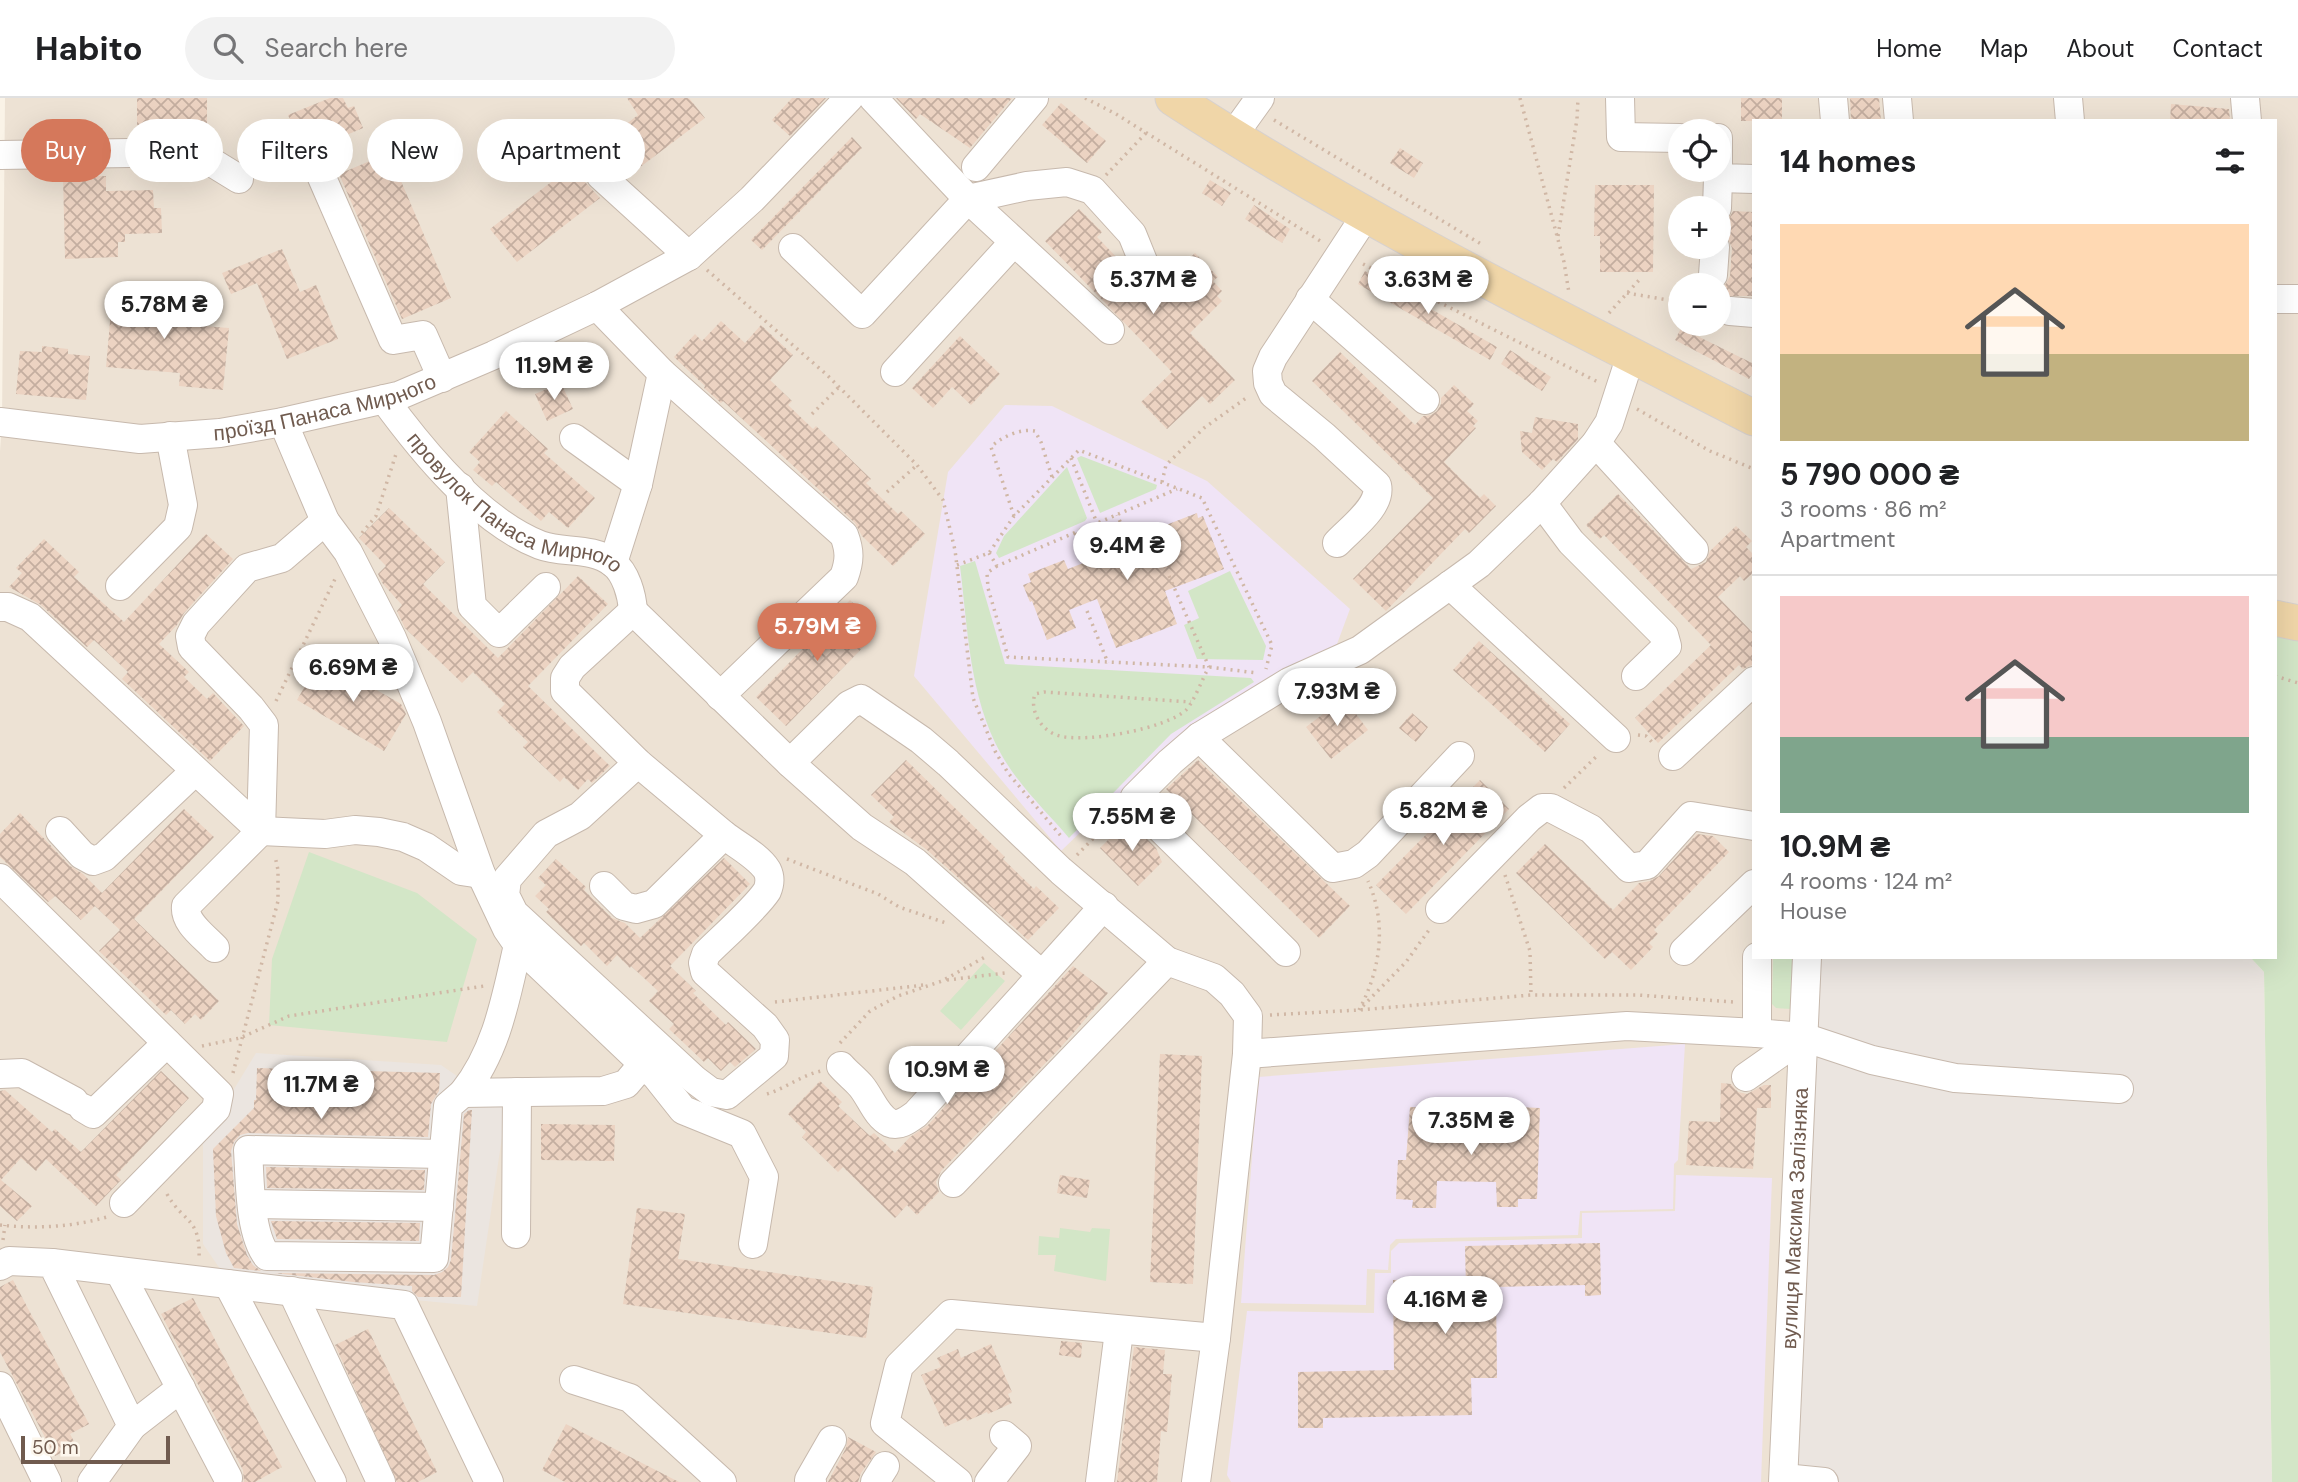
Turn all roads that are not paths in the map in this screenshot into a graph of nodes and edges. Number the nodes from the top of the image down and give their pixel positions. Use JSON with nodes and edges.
{"nodes":[{"id":1,"x":849,"y":98,"type":"edge"},
{"id":2,"x":873,"y":98,"type":"edge"},
{"id":3,"x":1034,"y":98,"type":"edge"},
{"id":4,"x":1173,"y":98,"type":"edge"},
{"id":5,"x":1620,"y":98,"type":"edge"},
{"id":6,"x":1833,"y":98,"type":"edge"},
{"id":7,"x":1897,"y":98,"type":"edge"},
{"id":8,"x":2068,"y":98,"type":"edge"},
{"id":9,"x":2245,"y":98,"type":"edge"},
{"id":10,"x":1256,"y":102,"type":"edge"},
{"id":11,"x":1835,"y":119,"type":"edge"},
{"id":12,"x":1899,"y":119,"type":"edge"},
{"id":13,"x":2070,"y":119,"type":"edge"},
{"id":14,"x":2247,"y":119,"type":"edge"},
{"id":15,"x":1232,"y":136,"type":"junction"},
{"id":16,"x":1668,"y":138,"type":"edge"},
{"id":17,"x":0,"y":155,"type":"edge"},
{"id":18,"x":976,"y":167,"type":"dead end"},
{"id":19,"x":237,"y":178,"type":"edge"},
{"id":20,"x":1731,"y":178,"type":"edge"},
{"id":21,"x":1752,"y":179,"type":"edge"},
{"id":22,"x":324,"y":182,"type":"edge"},
{"id":23,"x":608,"y":182,"type":"edge"},
{"id":24,"x":968,"y":199,"type":"junction"},
{"id":25,"x":1366,"y":215,"type":"junction"},
{"id":26,"x":1014,"y":242,"type":"junction"},
{"id":27,"x":793,"y":248,"type":"dead end"},
{"id":28,"x":689,"y":256,"type":"junction"},
{"id":29,"x":1155,"y":284,"type":"dead end"},
{"id":30,"x":1310,"y":299,"type":"junction"},
{"id":31,"x":2277,"y":299,"type":"edge"},
{"id":32,"x":2298,"y":299,"type":"edge"},
{"id":33,"x":597,"y":306,"type":"junction"},
{"id":34,"x":1110,"y":330,"type":"dead end"},
{"id":35,"x":1631,"y":355,"type":"junction"},
{"id":36,"x":895,"y":372,"type":"dead end"},
{"id":37,"x":662,"y":373,"type":"junction"},
{"id":38,"x":442,"y":378,"type":"junction"},
{"id":39,"x":384,"y":399,"type":"junction"},
{"id":40,"x":1425,"y":400,"type":"dead end"},
{"id":41,"x":1752,"y":417,"type":"edge"},
{"id":42,"x":0,"y":422,"type":"edge"},
{"id":43,"x":283,"y":422,"type":"junction"},
{"id":44,"x":170,"y":436,"type":"junction"},
{"id":45,"x":574,"y":438,"type":"dead end"},
{"id":46,"x":1596,"y":443,"type":"junction"},
{"id":47,"x":638,"y":484,"type":"junction"},
{"id":48,"x":460,"y":487,"type":"junction"},
{"id":49,"x":1542,"y":503,"type":"junction"},
{"id":50,"x":326,"y":521,"type":"junction"},
{"id":51,"x":1337,"y":543,"type":"dead end"},
{"id":52,"x":1693,"y":550,"type":"dead end"},
{"id":53,"x":613,"y":563,"type":"junction"},
{"id":54,"x":120,"y":586,"type":"dead end"},
{"id":55,"x":1450,"y":586,"type":"junction"},
{"id":56,"x":546,"y":587,"type":"dead end"},
{"id":57,"x":0,"y":607,"type":"edge"},
{"id":58,"x":633,"y":611,"type":"junction"},
{"id":59,"x":2277,"y":618,"type":"edge"},
{"id":60,"x":2298,"y":623,"type":"edge"},
{"id":61,"x":1636,"y":676,"type":"dead end"},
{"id":62,"x":1752,"y":683,"type":"edge"},
{"id":63,"x":720,"y":696,"type":"junction"},
{"id":64,"x":1199,"y":737,"type":"junction"},
{"id":65,"x":1616,"y":738,"type":"road end"},
{"id":66,"x":1460,"y":755,"type":"dead end"},
{"id":67,"x":1673,"y":757,"type":"road end"},
{"id":68,"x":790,"y":763,"type":"junction"},
{"id":69,"x":638,"y":764,"type":"junction"},
{"id":70,"x":195,"y":771,"type":"junction"},
{"id":71,"x":1752,"y":826,"type":"edge"},
{"id":72,"x":60,"y":831,"type":"dead end"},
{"id":73,"x":261,"y":831,"type":"junction"},
{"id":74,"x":724,"y":835,"type":"junction"},
{"id":75,"x":481,"y":874,"type":"junction"},
{"id":76,"x":0,"y":878,"type":"edge"},
{"id":77,"x":604,"y":886,"type":"dead end"},
{"id":78,"x":1752,"y":886,"type":"edge"},
{"id":79,"x":1104,"y":906,"type":"junction"},
{"id":80,"x":1440,"y":909,"type":"road end"},
{"id":81,"x":518,"y":945,"type":"junction"},
{"id":82,"x":215,"y":948,"type":"dead end"},
{"id":83,"x":1286,"y":951,"type":"dead end"},
{"id":84,"x":1684,"y":951,"type":"dead end"},
{"id":85,"x":1757,"y":959,"type":"edge"},
{"id":86,"x":1807,"y":959,"type":"edge"},
{"id":87,"x":1167,"y":961,"type":"junction"},
{"id":88,"x":1041,"y":974,"type":"junction"},
{"id":89,"x":1757,"y":1033,"type":"junction"},
{"id":90,"x":1803,"y":1037,"type":"junction"},
{"id":91,"x":172,"y":1048,"type":"junction"},
{"id":92,"x":1247,"y":1054,"type":"junction"},
{"id":93,"x":834,"y":1058,"type":"road end"},
{"id":94,"x":650,"y":1070,"type":"junction"},
{"id":95,"x":0,"y":1074,"type":"edge"},
{"id":96,"x":1746,"y":1077,"type":"dead end"},
{"id":97,"x":2119,"y":1090,"type":"dead end"},
{"id":98,"x":517,"y":1092,"type":"junction"},
{"id":99,"x":463,"y":1093,"type":"junction"},
{"id":100,"x":719,"y":1093,"type":"junction"},
{"id":101,"x":443,"y":1154,"type":"junction"},
{"id":102,"x":953,"y":1184,"type":"dead end"},
{"id":103,"x":124,"y":1203,"type":"road end"},
{"id":104,"x":253,"y":1204,"type":"junction"},
{"id":105,"x":439,"y":1207,"type":"junction"},
{"id":106,"x":516,"y":1234,"type":"dead end"},
{"id":107,"x":754,"y":1244,"type":"dead end"},
{"id":108,"x":51,"y":1263,"type":"junction"},
{"id":109,"x":0,"y":1266,"type":"edge"},
{"id":110,"x":120,"y":1271,"type":"junction"},
{"id":111,"x":228,"y":1284,"type":"junction"},
{"id":112,"x":292,"y":1291,"type":"junction"},
{"id":113,"x":1119,"y":1331,"type":"junction"},
{"id":114,"x":1216,"y":1338,"type":"junction"},
{"id":115,"x":574,"y":1380,"type":"dead end"},
{"id":116,"x":0,"y":1386,"type":"edge"},
{"id":117,"x":181,"y":1388,"type":"junction"},
{"id":118,"x":132,"y":1426,"type":"junction"},
{"id":119,"x":1004,"y":1434,"type":"dead end"},
{"id":120,"x":832,"y":1440,"type":"dead end"},
{"id":121,"x":228,"y":1478,"type":"dead end"},
{"id":122,"x":1784,"y":1480,"type":"edge"},
{"id":123,"x":810,"y":1481,"type":"edge"},
{"id":124,"x":47,"y":1482,"type":"edge"},
{"id":125,"x":92,"y":1482,"type":"edge"},
{"id":126,"x":332,"y":1482,"type":"edge"},
{"id":127,"x":381,"y":1482,"type":"edge"},
{"id":128,"x":489,"y":1482,"type":"edge"},
{"id":129,"x":722,"y":1482,"type":"edge"},
{"id":130,"x":958,"y":1482,"type":"edge"},
{"id":131,"x":989,"y":1482,"type":"edge"},
{"id":132,"x":1100,"y":1482,"type":"edge"},
{"id":133,"x":1196,"y":1482,"type":"edge"},
{"id":134,"x":1824,"y":1482,"type":"edge"}],
"edges":[{"from":1,"to":28,"type":"street","name":"проїзд Панаса Мирного"},
{"from":2,"to":24,"type":"street"},
{"from":3,"to":18,"type":"street"},
{"from":4,"to":15,"type":"main road"},
{"from":5,"to":16,"type":"street"},
{"from":6,"to":11,"type":"street"},
{"from":7,"to":12,"type":"street"},
{"from":8,"to":13,"type":"street"},
{"from":9,"to":14,"type":"street"},
{"from":10,"to":15,"type":"street"},
{"from":15,"to":25,"type":"main road"},
{"from":17,"to":19,"type":"street"},
{"from":20,"to":21,"type":"street"},
{"from":22,"to":38,"type":"street"},
{"from":23,"to":28,"type":"street"},
{"from":24,"to":26,"type":"street"},
{"from":24,"to":27,"type":"street"},
{"from":24,"to":29,"type":"street"},
{"from":25,"to":30,"type":"street"},
{"from":25,"to":35,"type":"main road"},
{"from":26,"to":34,"type":"street"},
{"from":26,"to":36,"type":"street"},
{"from":28,"to":33,"type":"street","name":"проїзд Панаса Мирного"},
{"from":30,"to":40,"type":"street"},
{"from":30,"to":51,"type":"street"},
{"from":31,"to":32,"type":"street"},
{"from":33,"to":37,"type":"street"},
{"from":33,"to":38,"type":"street","name":"проїзд Панаса Мирного"},
{"from":35,"to":41,"type":"main road"},
{"from":35,"to":46,"type":"street"},
{"from":37,"to":47,"type":"street"},
{"from":37,"to":63,"type":"street"},
{"from":38,"to":39,"type":"street","name":"проїзд Панаса Мирного"},
{"from":39,"to":43,"type":"street","name":"проїзд Панаса Мирного"},
{"from":39,"to":48,"type":"street","name":"провулок Панаса Мирного"},
{"from":42,"to":44,"type":"street","name":"проїзд Панаса Мирного"},
{"from":43,"to":44,"type":"street","name":"проїзд Панаса Мирного"},
{"from":43,"to":50,"type":"street"},
{"from":44,"to":54,"type":"street"},
{"from":45,"to":47,"type":"street"},
{"from":46,"to":49,"type":"street"},
{"from":46,"to":52,"type":"street"},
{"from":47,"to":53,"type":"street"},
{"from":48,"to":53,"type":"street","name":"провулок Панаса Мирного"},
{"from":48,"to":56,"type":"street"},
{"from":49,"to":55,"type":"street"},
{"from":49,"to":61,"type":"street"},
{"from":50,"to":73,"type":"street"},
{"from":50,"to":75,"type":"street"},
{"from":53,"to":58,"type":"street","name":"провулок Панаса Мирного"},
{"from":55,"to":64,"type":"street"},
{"from":55,"to":65,"type":"street"},
{"from":57,"to":70,"type":"street"},
{"from":58,"to":63,"type":"street"},
{"from":58,"to":69,"type":"street"},
{"from":59,"to":60,"type":"main road"},
{"from":62,"to":67,"type":"street"},
{"from":63,"to":68,"type":"street"},
{"from":64,"to":66,"type":"street"},
{"from":64,"to":83,"type":"street"},
{"from":68,"to":79,"type":"street"},
{"from":68,"to":88,"type":"street"},
{"from":69,"to":74,"type":"street"},
{"from":69,"to":100,"type":"street"},
{"from":70,"to":72,"type":"street"},
{"from":70,"to":73,"type":"street"},
{"from":71,"to":80,"type":"street"},
{"from":73,"to":75,"type":"street"},
{"from":73,"to":82,"type":"street"},
{"from":74,"to":77,"type":"street"},
{"from":74,"to":100,"type":"street"},
{"from":75,"to":81,"type":"street"},
{"from":76,"to":91,"type":"street"},
{"from":78,"to":84,"type":"street"},
{"from":79,"to":87,"type":"street"},
{"from":79,"to":88,"type":"street"},
{"from":81,"to":94,"type":"street"},
{"from":81,"to":99,"type":"street"},
{"from":85,"to":89,"type":"street"},
{"from":86,"to":90,"type":"street","name":"вулиця Максима Залізняка"},
{"from":87,"to":92,"type":"street"},
{"from":87,"to":102,"type":"street"},
{"from":88,"to":93,"type":"street"},
{"from":89,"to":90,"type":"street"},
{"from":89,"to":92,"type":"street"},
{"from":90,"to":96,"type":"street"},
{"from":90,"to":97,"type":"street"},
{"from":90,"to":122,"type":"street","name":"вулиця Максима Залізняка"},
{"from":91,"to":95,"type":"street"},
{"from":91,"to":103,"type":"street"},
{"from":92,"to":114,"type":"street"},
{"from":94,"to":98,"type":"street"},
{"from":94,"to":100,"type":"street"},
{"from":94,"to":107,"type":"street"},
{"from":98,"to":99,"type":"street"},
{"from":98,"to":106,"type":"street"},
{"from":99,"to":101,"type":"street"},
{"from":101,"to":104,"type":"street"},
{"from":101,"to":105,"type":"street"},
{"from":104,"to":105,"type":"street"},
{"from":104,"to":105,"type":"street"},
{"from":108,"to":109,"type":"street"},
{"from":108,"to":110,"type":"street"},
{"from":108,"to":118,"type":"street"},
{"from":110,"to":111,"type":"street"},
{"from":110,"to":117,"type":"street"},
{"from":111,"to":112,"type":"street"},
{"from":111,"to":126,"type":"street"},
{"from":112,"to":127,"type":"street"},
{"from":112,"to":128,"type":"street"},
{"from":113,"to":114,"type":"street"},
{"from":113,"to":130,"type":"street"},
{"from":113,"to":132,"type":"street"},
{"from":114,"to":133,"type":"street"},
{"from":115,"to":129,"type":"street"},
{"from":116,"to":124,"type":"street"},
{"from":117,"to":118,"type":"street"},
{"from":117,"to":121,"type":"street"},
{"from":118,"to":125,"type":"street"},
{"from":119,"to":131,"type":"street"},
{"from":120,"to":123,"type":"street"},
{"from":122,"to":134,"type":"street"}]}
